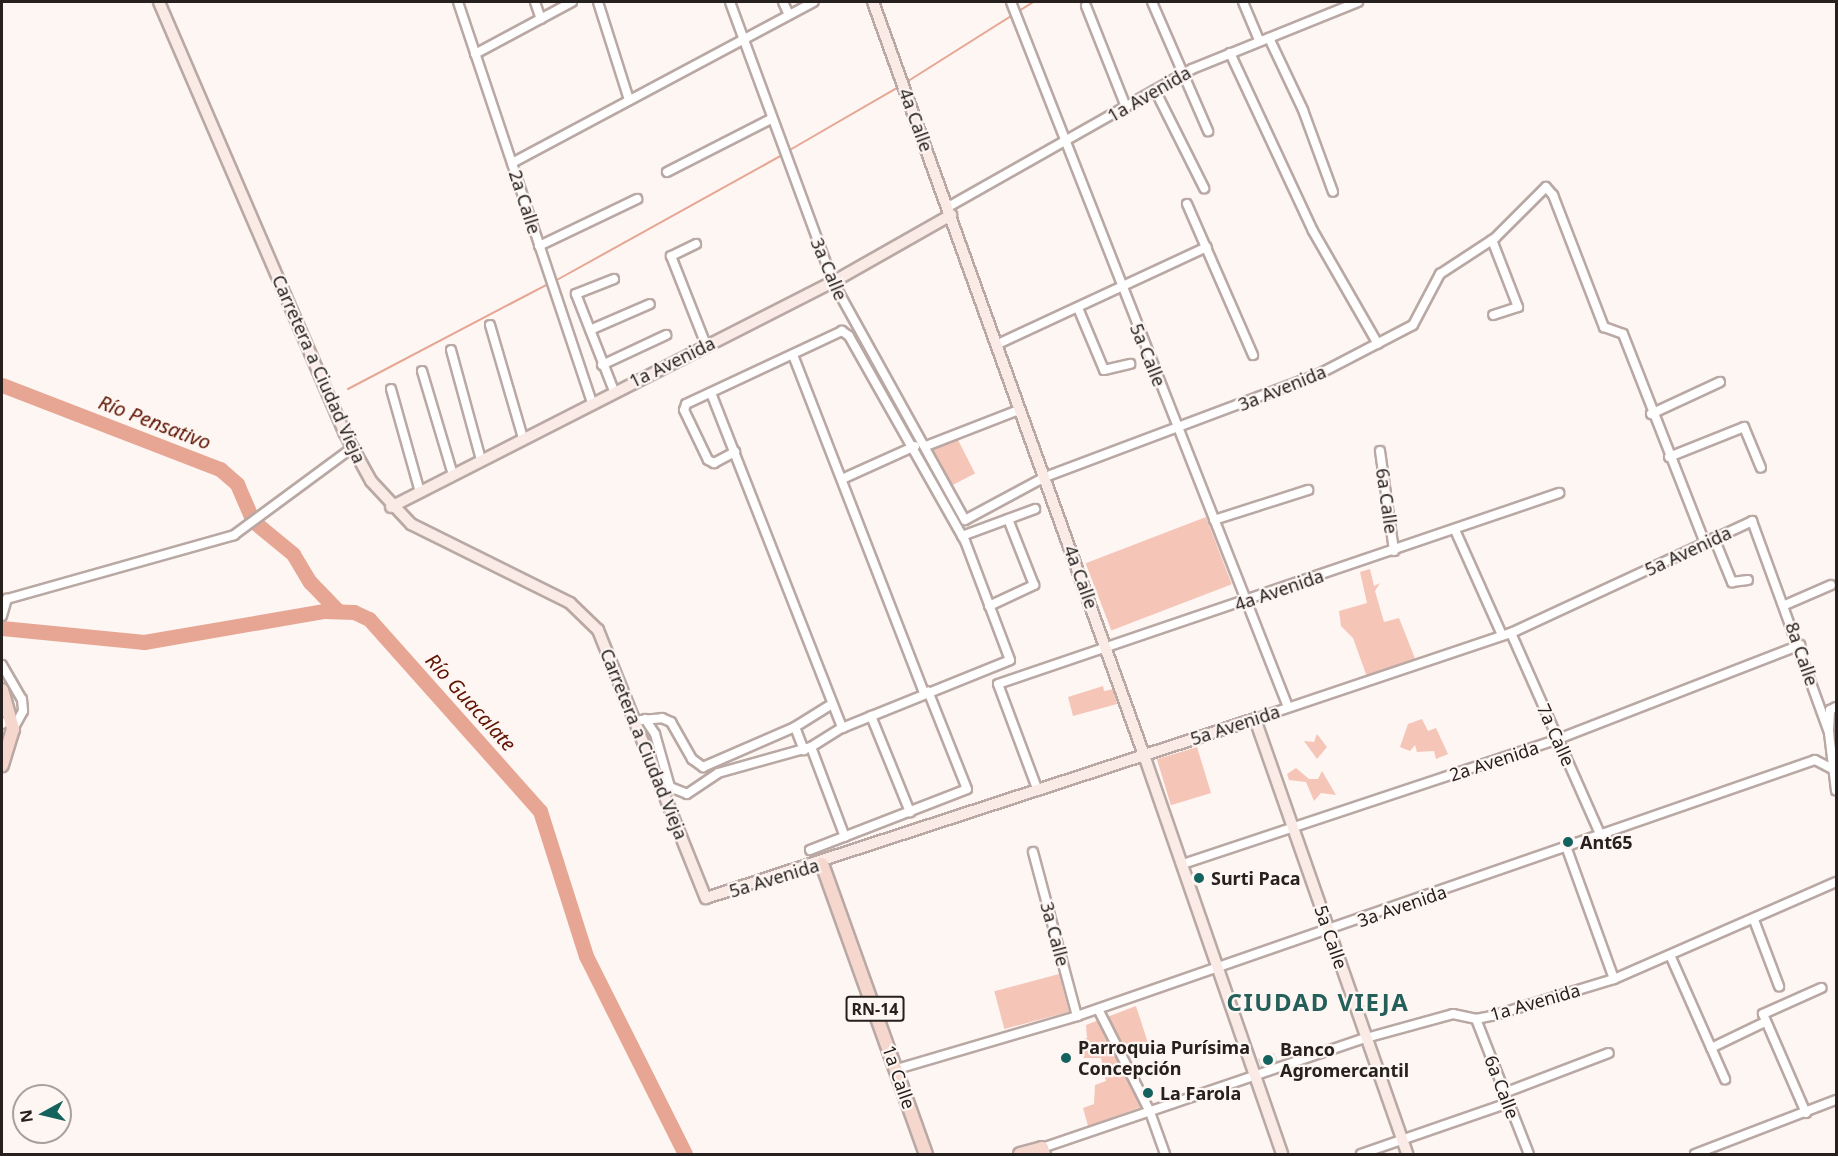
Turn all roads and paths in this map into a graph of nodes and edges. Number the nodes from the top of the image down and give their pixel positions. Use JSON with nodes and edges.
{"nodes":[{"id":1,"x":159,"y":2,"type":"edge"},
{"id":2,"x":458,"y":2,"type":"edge"},
{"id":3,"x":535,"y":2,"type":"edge"},
{"id":4,"x":572,"y":2,"type":"edge"},
{"id":5,"x":598,"y":2,"type":"edge"},
{"id":6,"x":730,"y":2,"type":"edge"},
{"id":7,"x":783,"y":2,"type":"edge"},
{"id":8,"x":814,"y":2,"type":"edge"},
{"id":9,"x":873,"y":2,"type":"edge"},
{"id":10,"x":1011,"y":2,"type":"edge"},
{"id":11,"x":1152,"y":2,"type":"edge"},
{"id":12,"x":1243,"y":2,"type":"edge"},
{"id":13,"x":1358,"y":2,"type":"edge"},
{"id":14,"x":1086,"y":6,"type":"dead end"},
{"id":15,"x":789,"y":15,"type":"junction"},
{"id":16,"x":541,"y":20,"type":"junction"},
{"id":17,"x":1269,"y":38,"type":"junction"},
{"id":18,"x":742,"y":40,"type":"junction"},
{"id":19,"x":1259,"y":40,"type":"junction"},
{"id":20,"x":1230,"y":53,"type":"junction"},
{"id":21,"x":476,"y":54,"type":"junction"},
{"id":22,"x":1180,"y":75,"type":"junction"},
{"id":23,"x":1155,"y":90,"type":"junction"},
{"id":24,"x":629,"y":100,"type":"junction"},
{"id":25,"x":1126,"y":106,"type":"junction"},
{"id":26,"x":771,"y":119,"type":"junction"},
{"id":27,"x":1208,"y":131,"type":"dead end"},
{"id":28,"x":1066,"y":142,"type":"junction"},
{"id":29,"x":512,"y":163,"type":"junction"},
{"id":30,"x":667,"y":172,"type":"dead end"},
{"id":31,"x":1204,"y":188,"type":"dead end"},
{"id":32,"x":1334,"y":192,"type":"dead end"},
{"id":33,"x":637,"y":199,"type":"dead end"},
{"id":34,"x":1187,"y":204,"type":"dead end"},
{"id":35,"x":950,"y":211,"type":"junction"},
{"id":36,"x":1492,"y":240,"type":"junction"},
{"id":37,"x":696,"y":244,"type":"dead end"},
{"id":38,"x":539,"y":246,"type":"junction"},
{"id":39,"x":1207,"y":247,"type":"junction"},
{"id":40,"x":614,"y":279,"type":"dead end"},
{"id":41,"x":833,"y":282,"type":"junction"},
{"id":42,"x":1122,"y":289,"type":"junction"},
{"id":43,"x":650,"y":304,"type":"dead end"},
{"id":44,"x":1078,"y":308,"type":"junction"},
{"id":45,"x":1493,"y":315,"type":"dead end"},
{"id":46,"x":490,"y":325,"type":"dead end"},
{"id":47,"x":590,"y":330,"type":"junction"},
{"id":48,"x":666,"y":335,"type":"dead end"},
{"id":49,"x":998,"y":344,"type":"junction"},
{"id":50,"x":1377,"y":344,"type":"junction"},
{"id":51,"x":706,"y":345,"type":"junction"},
{"id":52,"x":451,"y":350,"type":"dead end"},
{"id":53,"x":793,"y":355,"type":"junction"},
{"id":54,"x":1253,"y":355,"type":"dead end"},
{"id":55,"x":1130,"y":364,"type":"dead end"},
{"id":56,"x":602,"y":365,"type":"junction"},
{"id":57,"x":422,"y":371,"type":"dead end"},
{"id":58,"x":1720,"y":382,"type":"dead end"},
{"id":59,"x":391,"y":389,"type":"dead end"},
{"id":60,"x":614,"y":392,"type":"junction"},
{"id":61,"x":711,"y":393,"type":"junction"},
{"id":62,"x":592,"y":402,"type":"junction"},
{"id":63,"x":1019,"y":410,"type":"junction"},
{"id":64,"x":1651,"y":414,"type":"junction"},
{"id":65,"x":1178,"y":428,"type":"junction"},
{"id":66,"x":523,"y":438,"type":"junction"},
{"id":67,"x":915,"y":446,"type":"junction"},
{"id":68,"x":926,"y":446,"type":"junction"},
{"id":69,"x":352,"y":448,"type":"junction"},
{"id":70,"x":735,"y":452,"type":"junction"},
{"id":71,"x":1380,"y":452,"type":"dead end"},
{"id":72,"x":1669,"y":457,"type":"junction"},
{"id":73,"x":481,"y":460,"type":"junction"},
{"id":74,"x":1761,"y":468,"type":"dead end"},
{"id":75,"x":453,"y":475,"type":"junction"},
{"id":76,"x":1045,"y":477,"type":"junction"},
{"id":77,"x":842,"y":479,"type":"junction"},
{"id":78,"x":1308,"y":490,"type":"dead end"},
{"id":79,"x":420,"y":492,"type":"junction"},
{"id":80,"x":1559,"y":493,"type":"dead end"},
{"id":81,"x":389,"y":504,"type":"junction"},
{"id":82,"x":1035,"y":509,"type":"dead end"},
{"id":83,"x":1008,"y":519,"type":"junction"},
{"id":84,"x":965,"y":520,"type":"joint"},
{"id":85,"x":1214,"y":520,"type":"junction"},
{"id":86,"x":1752,"y":521,"type":"joint"},
{"id":87,"x":1455,"y":530,"type":"junction"},
{"id":88,"x":962,"y":536,"type":"junction"},
{"id":89,"x":1714,"y":538,"type":"junction"},
{"id":90,"x":1705,"y":543,"type":"junction"},
{"id":91,"x":1394,"y":551,"type":"junction"},
{"id":92,"x":1748,"y":580,"type":"dead end"},
{"id":93,"x":1831,"y":585,"type":"dead end"},
{"id":94,"x":1245,"y":602,"type":"junction"},
{"id":95,"x":1785,"y":605,"type":"junction"},
{"id":96,"x":989,"y":606,"type":"junction"},
{"id":97,"x":2,"y":616,"type":"edge"},
{"id":98,"x":1510,"y":633,"type":"junction"},
{"id":99,"x":1502,"y":635,"type":"junction"},
{"id":100,"x":1800,"y":645,"type":"junction"},
{"id":101,"x":1106,"y":647,"type":"junction"},
{"id":102,"x":2,"y":665,"type":"edge"},
{"id":103,"x":2,"y":690,"type":"edge"},
{"id":104,"x":926,"y":692,"type":"junction"},
{"id":105,"x":832,"y":704,"type":"junction"},
{"id":106,"x":1288,"y":707,"type":"junction"},
{"id":107,"x":1836,"y":707,"type":"edge"},
{"id":108,"x":871,"y":716,"type":"junction"},
{"id":109,"x":1255,"y":719,"type":"junction"},
{"id":110,"x":640,"y":720,"type":"junction"},
{"id":111,"x":5,"y":725,"type":"edge"},
{"id":112,"x":795,"y":727,"type":"junction"},
{"id":113,"x":842,"y":728,"type":"junction"},
{"id":114,"x":1832,"y":738,"type":"edge"},
{"id":115,"x":1558,"y":739,"type":"junction"},
{"id":116,"x":807,"y":749,"type":"junction"},
{"id":117,"x":1144,"y":754,"type":"junction"},
{"id":118,"x":2,"y":765,"type":"edge"},
{"id":119,"x":1833,"y":769,"type":"junction"},
{"id":120,"x":1836,"y":790,"type":"edge"},
{"id":121,"x":1038,"y":791,"type":"junction"},
{"id":122,"x":910,"y":812,"type":"junction"},
{"id":123,"x":1293,"y":827,"type":"junction"},
{"id":124,"x":1601,"y":836,"type":"junction"},
{"id":125,"x":845,"y":837,"type":"junction"},
{"id":126,"x":1567,"y":849,"type":"junction"},
{"id":127,"x":810,"y":850,"type":"dead end"},
{"id":128,"x":1033,"y":852,"type":"dead end"},
{"id":129,"x":822,"y":864,"type":"junction"},
{"id":130,"x":1183,"y":864,"type":"junction"},
{"id":131,"x":1836,"y":882,"type":"edge"},
{"id":132,"x":706,"y":898,"type":"joint"},
{"id":133,"x":1754,"y":920,"type":"junction"},
{"id":134,"x":1329,"y":931,"type":"junction"},
{"id":135,"x":1670,"y":955,"type":"junction"},
{"id":136,"x":1216,"y":968,"type":"junction"},
{"id":137,"x":1614,"y":979,"type":"junction"},
{"id":138,"x":1779,"y":986,"type":"dead end"},
{"id":139,"x":1821,"y":988,"type":"dead end"},
{"id":140,"x":1098,"y":1009,"type":"junction"},
{"id":141,"x":1077,"y":1016,"type":"junction"},
{"id":142,"x":1476,"y":1019,"type":"junction"},
{"id":143,"x":1765,"y":1022,"type":"junction"},
{"id":144,"x":1366,"y":1038,"type":"junction"},
{"id":145,"x":1711,"y":1048,"type":"junction"},
{"id":146,"x":1609,"y":1053,"type":"dead end"},
{"id":147,"x":897,"y":1069,"type":"junction"},
{"id":148,"x":1253,"y":1076,"type":"junction"},
{"id":149,"x":1725,"y":1079,"type":"dead end"},
{"id":150,"x":1504,"y":1093,"type":"junction"},
{"id":151,"x":1836,"y":1100,"type":"edge"},
{"id":152,"x":1508,"y":1103,"type":"junction"},
{"id":153,"x":1150,"y":1112,"type":"junction"},
{"id":154,"x":1806,"y":1113,"type":"junction"},
{"id":155,"x":1402,"y":1140,"type":"junction"},
{"id":156,"x":1043,"y":1151,"type":"edge"},
{"id":157,"x":926,"y":1155,"type":"edge"},
{"id":158,"x":1020,"y":1155,"type":"edge"},
{"id":159,"x":1165,"y":1155,"type":"edge"},
{"id":160,"x":1282,"y":1155,"type":"edge"},
{"id":161,"x":1361,"y":1155,"type":"edge"},
{"id":162,"x":1407,"y":1155,"type":"edge"},
{"id":163,"x":1529,"y":1155,"type":"edge"},
{"id":164,"x":1695,"y":1155,"type":"edge"}],
"edges":[{"from":1,"to":69,"type":"main road","name":"Carretera a Ciudad Vieja"},
{"from":2,"to":21,"type":"street","name":"2a Calle"},
{"from":3,"to":16,"type":"street"},
{"from":4,"to":16,"type":"street"},
{"from":5,"to":24,"type":"street"},
{"from":6,"to":18,"type":"street","name":"3a Calle"},
{"from":7,"to":15,"type":"street"},
{"from":8,"to":15,"type":"street"},
{"from":9,"to":35,"type":"main road","name":"4a Calle"},
{"from":10,"to":28,"type":"street","name":"5a Calle"},
{"from":11,"to":22,"type":"street"},
{"from":12,"to":19,"type":"street"},
{"from":13,"to":17,"type":"street","name":"1a Avenida"},
{"from":14,"to":25,"type":"street"},
{"from":15,"to":18,"type":"street"},
{"from":16,"to":21,"type":"street"},
{"from":17,"to":19,"type":"street","name":"1a Avenida"},
{"from":17,"to":32,"type":"street"},
{"from":18,"to":24,"type":"street"},
{"from":18,"to":26,"type":"street","name":"3a Calle"},
{"from":19,"to":20,"type":"street","name":"1a Avenida"},
{"from":20,"to":22,"type":"street","name":"1a Avenida"},
{"from":20,"to":50,"type":"street"},
{"from":21,"to":29,"type":"street","name":"2a Calle"},
{"from":22,"to":23,"type":"street","name":"1a Avenida"},
{"from":22,"to":27,"type":"street"},
{"from":23,"to":25,"type":"street","name":"1a Avenida"},
{"from":23,"to":31,"type":"street"},
{"from":24,"to":29,"type":"street"},
{"from":25,"to":28,"type":"street","name":"1a Avenida"},
{"from":26,"to":30,"type":"street"},
{"from":26,"to":41,"type":"street","name":"3a Calle"},
{"from":28,"to":35,"type":"street","name":"1a Avenida"},
{"from":28,"to":42,"type":"street","name":"5a Calle"},
{"from":29,"to":38,"type":"street","name":"2a Calle"},
{"from":33,"to":38,"type":"street"},
{"from":34,"to":39,"type":"street"},
{"from":35,"to":41,"type":"main road","name":"1a Avenida"},
{"from":35,"to":49,"type":"main road","name":"4a Calle"},
{"from":36,"to":45,"type":"street"},
{"from":36,"to":50,"type":"street","name":"3a Avenida"},
{"from":36,"to":64,"type":"street","name":"3a Avenida"},
{"from":37,"to":51,"type":"street"},
{"from":38,"to":62,"type":"street","name":"2a Calle"},
{"from":39,"to":42,"type":"street"},
{"from":39,"to":54,"type":"street"},
{"from":40,"to":47,"type":"street"},
{"from":41,"to":51,"type":"main road","name":"1a Avenida"},
{"from":41,"to":68,"type":"street","name":"3a Calle"},
{"from":42,"to":44,"type":"street"},
{"from":42,"to":65,"type":"street","name":"5a Calle"},
{"from":43,"to":47,"type":"street"},
{"from":44,"to":49,"type":"street"},
{"from":44,"to":55,"type":"street"},
{"from":46,"to":66,"type":"street"},
{"from":47,"to":56,"type":"street"},
{"from":48,"to":56,"type":"street"},
{"from":49,"to":63,"type":"main road","name":"4a Calle"},
{"from":50,"to":65,"type":"street","name":"3a Avenida"},
{"from":51,"to":60,"type":"main road","name":"1a Avenida"},
{"from":52,"to":73,"type":"street"},
{"from":53,"to":61,"type":"street"},
{"from":53,"to":67,"type":"street"},
{"from":53,"to":77,"type":"street"},
{"from":56,"to":60,"type":"street"},
{"from":57,"to":75,"type":"street"},
{"from":58,"to":64,"type":"street"},
{"from":59,"to":79,"type":"street"},
{"from":60,"to":62,"type":"main road","name":"1a Avenida"},
{"from":61,"to":70,"type":"street"},
{"from":61,"to":70,"type":"street"},
{"from":62,"to":66,"type":"main road","name":"1a Avenida"},
{"from":63,"to":68,"type":"street"},
{"from":63,"to":76,"type":"main road","name":"4a Calle"},
{"from":64,"to":72,"type":"street"},
{"from":65,"to":76,"type":"street","name":"3a Avenida"},
{"from":65,"to":85,"type":"street","name":"5a Calle"},
{"from":66,"to":73,"type":"main road","name":"1a Avenida"},
{"from":67,"to":77,"type":"street"},
{"from":67,"to":88,"type":"street"},
{"from":68,"to":84,"type":"street","name":"3a Calle"},
{"from":69,"to":81,"type":"main road","name":"Carretera a Ciudad Vieja"},
{"from":69,"to":97,"type":"street"},
{"from":70,"to":105,"type":"street"},
{"from":71,"to":91,"type":"street","name":"6a Calle"},
{"from":72,"to":74,"type":"street"},
{"from":72,"to":90,"type":"street"},
{"from":73,"to":75,"type":"main road","name":"1a Avenida"},
{"from":75,"to":79,"type":"main road","name":"1a Avenida"},
{"from":76,"to":84,"type":"street","name":"3a Avenida"},
{"from":76,"to":101,"type":"main road","name":"4a Calle"},
{"from":77,"to":104,"type":"street"},
{"from":78,"to":85,"type":"street"},
{"from":79,"to":81,"type":"main road","name":"1a Avenida"},
{"from":80,"to":87,"type":"street","name":"4a Avenida"},
{"from":81,"to":110,"type":"main road","name":"Carretera a Ciudad Vieja"},
{"from":82,"to":83,"type":"street"},
{"from":83,"to":88,"type":"street"},
{"from":83,"to":96,"type":"street"},
{"from":85,"to":94,"type":"street","name":"5a Calle"},
{"from":86,"to":89,"type":"street","name":"5a Avenida"},
{"from":86,"to":95,"type":"street","name":"8a Calle"},
{"from":87,"to":91,"type":"street","name":"4a Avenida"},
{"from":87,"to":99,"type":"street"},
{"from":88,"to":96,"type":"street"},
{"from":89,"to":90,"type":"street","name":"5a Avenida"},
{"from":89,"to":92,"type":"street"},
{"from":90,"to":98,"type":"street","name":"5a Avenida"},
{"from":91,"to":94,"type":"street","name":"4a Avenida"},
{"from":93,"to":95,"type":"street"},
{"from":94,"to":101,"type":"street","name":"4a Avenida"},
{"from":94,"to":106,"type":"street","name":"5a Calle"},
{"from":95,"to":100,"type":"street","name":"8a Calle"},
{"from":96,"to":104,"type":"street"},
{"from":98,"to":99,"type":"street","name":"5a Avenida"},
{"from":98,"to":115,"type":"street","name":"7a Calle"},
{"from":99,"to":106,"type":"street","name":"5a Avenida"},
{"from":100,"to":114,"type":"street","name":"8a Calle"},
{"from":100,"to":115,"type":"street","name":"2a Avenida"},
{"from":101,"to":117,"type":"main road","name":"4a Calle"},
{"from":101,"to":121,"type":"street","name":"4a Avenida"},
{"from":102,"to":111,"type":"street"},
{"from":103,"to":111,"type":"main road"},
{"from":104,"to":108,"type":"street"},
{"from":104,"to":122,"type":"street"},
{"from":105,"to":112,"type":"street"},
{"from":105,"to":113,"type":"street"},
{"from":106,"to":109,"type":"street","name":"5a Avenida"},
{"from":107,"to":114,"type":"street"},
{"from":108,"to":113,"type":"street"},
{"from":108,"to":122,"type":"street"},
{"from":109,"to":117,"type":"main road","name":"5a Avenida"},
{"from":109,"to":123,"type":"main road","name":"5a Calle"},
{"from":110,"to":112,"type":"street"},
{"from":110,"to":116,"type":"street"},
{"from":110,"to":132,"type":"main road","name":"Carretera a Ciudad Vieja"},
{"from":111,"to":118,"type":"main road"},
{"from":112,"to":116,"type":"street"},
{"from":113,"to":116,"type":"street"},
{"from":114,"to":119,"type":"street","name":"8a Calle"},
{"from":115,"to":123,"type":"street","name":"2a Avenida"},
{"from":115,"to":124,"type":"street","name":"7a Calle"},
{"from":116,"to":125,"type":"street"},
{"from":117,"to":121,"type":"main road","name":"5a Avenida"},
{"from":117,"to":130,"type":"main road","name":"4a Calle"},
{"from":119,"to":120,"type":"street","name":"8a Calle"},
{"from":119,"to":124,"type":"street","name":"3a Avenida"},
{"from":121,"to":129,"type":"main road","name":"5a Avenida"},
{"from":122,"to":125,"type":"street"},
{"from":123,"to":130,"type":"street","name":"2a Avenida"},
{"from":123,"to":134,"type":"main road","name":"5a Calle"},
{"from":124,"to":126,"type":"street","name":"3a Avenida"},
{"from":125,"to":127,"type":"street"},
{"from":126,"to":134,"type":"street","name":"3a Avenida"},
{"from":126,"to":137,"type":"street"},
{"from":128,"to":141,"type":"street","name":"3a Calle"},
{"from":129,"to":132,"type":"main road","name":"5a Avenida"},
{"from":129,"to":147,"type":"main road","name":"1a Calle","number":"RN-14"},
{"from":130,"to":136,"type":"main road","name":"4a Calle"},
{"from":131,"to":133,"type":"street","name":"1a Avenida"},
{"from":133,"to":135,"type":"street","name":"1a Avenida"},
{"from":133,"to":138,"type":"street"},
{"from":134,"to":136,"type":"street","name":"3a Avenida"},
{"from":134,"to":144,"type":"main road","name":"5a Calle"},
{"from":135,"to":137,"type":"street","name":"1a Avenida"},
{"from":135,"to":145,"type":"street"},
{"from":136,"to":140,"type":"street","name":"3a Avenida"},
{"from":136,"to":148,"type":"main road","name":"4a Calle"},
{"from":137,"to":142,"type":"street","name":"1a Avenida"},
{"from":139,"to":143,"type":"street"},
{"from":140,"to":141,"type":"street","name":"3a Avenida"},
{"from":140,"to":153,"type":"street"},
{"from":141,"to":147,"type":"street","name":"3a Avenida"},
{"from":142,"to":144,"type":"street","name":"1a Avenida"},
{"from":142,"to":150,"type":"street","name":"6a Calle"},
{"from":143,"to":145,"type":"street"},
{"from":143,"to":154,"type":"street"},
{"from":144,"to":148,"type":"street","name":"1a Avenida"},
{"from":144,"to":155,"type":"main road","name":"5a Calle"},
{"from":145,"to":149,"type":"street"},
{"from":146,"to":150,"type":"street"},
{"from":147,"to":157,"type":"main road","name":"1a Calle","number":"RN-14"},
{"from":148,"to":153,"type":"street","name":"1a Avenida"},
{"from":148,"to":160,"type":"main road","name":"4a Calle"},
{"from":150,"to":152,"type":"street","name":"6a Calle"},
{"from":151,"to":154,"type":"street"},
{"from":152,"to":155,"type":"street"},
{"from":152,"to":163,"type":"street","name":"6a Calle"},
{"from":153,"to":156,"type":"street","name":"1a Avenida"},
{"from":153,"to":159,"type":"street"},
{"from":154,"to":164,"type":"street"},
{"from":155,"to":161,"type":"street"},
{"from":155,"to":162,"type":"main road","name":"5a Calle"},
{"from":156,"to":158,"type":"main road","name":"1a Avenida"}]}
